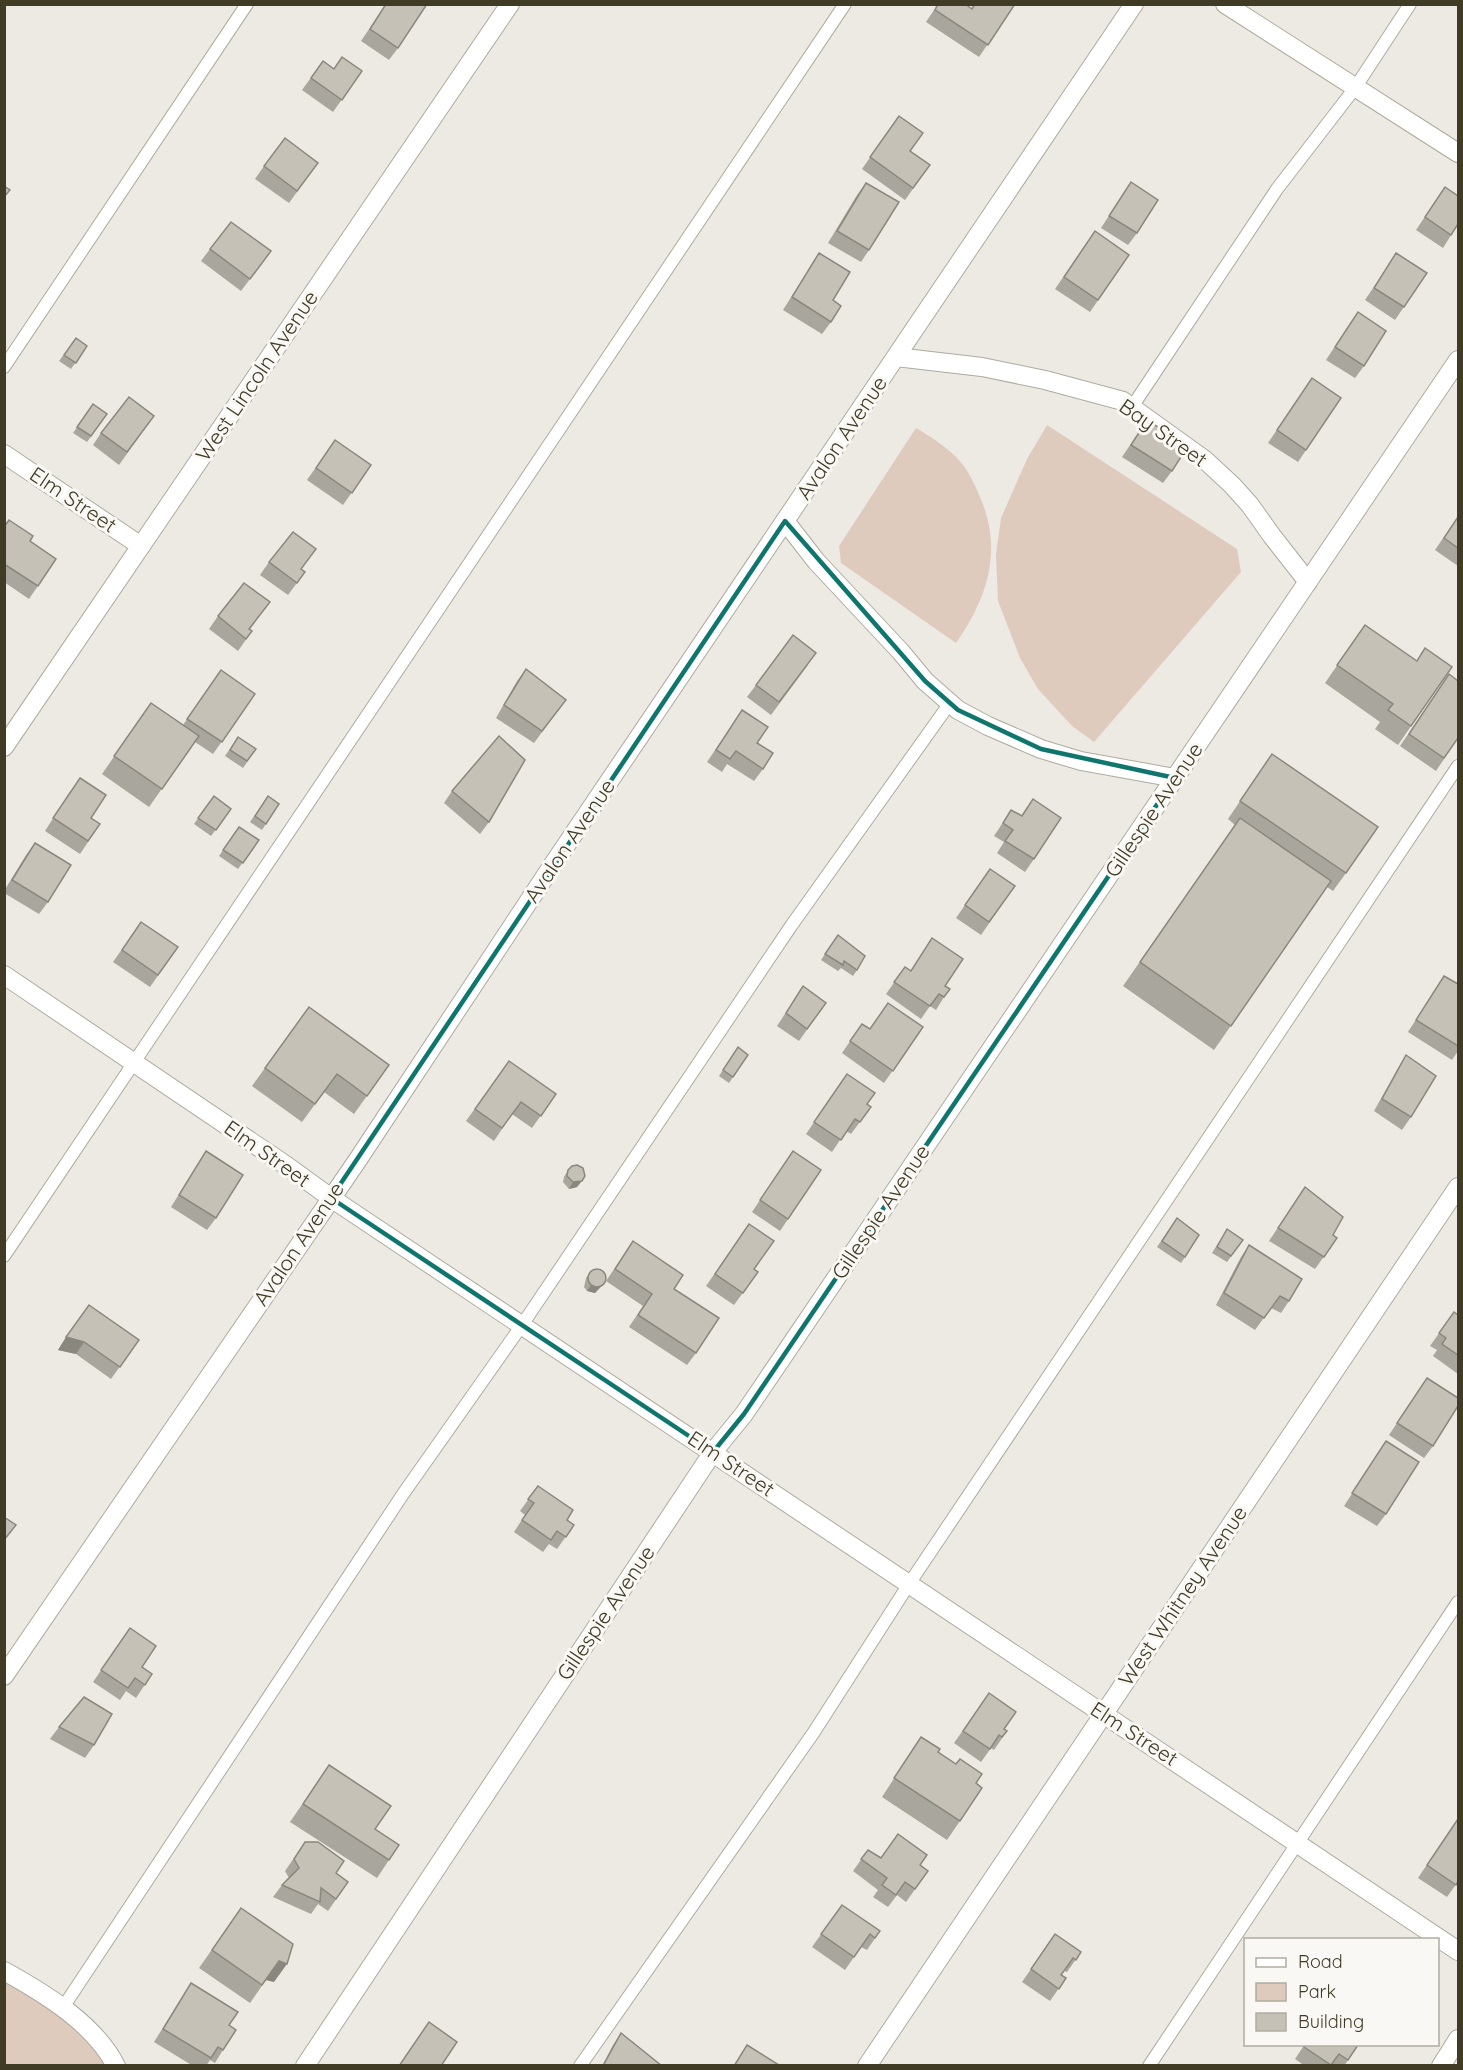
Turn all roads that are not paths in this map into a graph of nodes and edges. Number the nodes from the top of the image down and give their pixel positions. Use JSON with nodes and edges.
{"nodes":[{"id":1,"x":247,"y":4,"type":"edge"},
{"id":2,"x":510,"y":4,"type":"edge"},
{"id":3,"x":844,"y":4,"type":"edge"},
{"id":4,"x":1134,"y":4,"type":"edge"},
{"id":5,"x":1225,"y":4,"type":"edge"},
{"id":6,"x":1410,"y":4,"type":"edge"},
{"id":7,"x":1355,"y":88,"type":"junction"},
{"id":8,"x":1458,"y":153,"type":"edge"},
{"id":9,"x":896,"y":357,"type":"junction"},
{"id":10,"x":1458,"y":360,"type":"edge"},
{"id":11,"x":4,"y":367,"type":"edge"},
{"id":12,"x":1132,"y":407,"type":"junction"},
{"id":13,"x":4,"y":454,"type":"edge"},
{"id":14,"x":785,"y":521,"type":"junction"},
{"id":15,"x":141,"y":546,"type":"junction"},
{"id":16,"x":1308,"y":582,"type":"junction"},
{"id":17,"x":950,"y":703,"type":"junction"},
{"id":18,"x":4,"y":747,"type":"edge"},
{"id":19,"x":1458,"y":766,"type":"edge"},
{"id":20,"x":1175,"y":778,"type":"junction"},
{"id":21,"x":4,"y":975,"type":"edge"},
{"id":22,"x":134,"y":1064,"type":"junction"},
{"id":23,"x":1458,"y":1187,"type":"edge"},
{"id":24,"x":331,"y":1198,"type":"junction"},
{"id":25,"x":4,"y":1256,"type":"edge"},
{"id":26,"x":522,"y":1325,"type":"junction"},
{"id":27,"x":713,"y":1452,"type":"junction"},
{"id":28,"x":909,"y":1584,"type":"junction"},
{"id":29,"x":1458,"y":1602,"type":"edge"},
{"id":30,"x":4,"y":1676,"type":"edge"},
{"id":31,"x":1104,"y":1715,"type":"junction"},
{"id":32,"x":1297,"y":1842,"type":"junction"},
{"id":33,"x":1458,"y":1950,"type":"edge"},
{"id":34,"x":4,"y":1971,"type":"edge"},
{"id":35,"x":62,"y":2009,"type":"junction"},
{"id":36,"x":1458,"y":2039,"type":"edge"},
{"id":37,"x":116,"y":2066,"type":"edge"},
{"id":38,"x":305,"y":2066,"type":"edge"},
{"id":39,"x":580,"y":2066,"type":"edge"},
{"id":40,"x":867,"y":2066,"type":"edge"},
{"id":41,"x":1149,"y":2066,"type":"edge"},
{"id":42,"x":1441,"y":2066,"type":"edge"}],
"edges":[{"from":1,"to":11,"type":"lane"},
{"from":2,"to":15,"type":"street","name":"West Lincoln Avenue"},
{"from":3,"to":22,"type":"lane"},
{"from":4,"to":9,"type":"street","name":"Avalon Avenue"},
{"from":5,"to":7,"type":"street"},
{"from":6,"to":7,"type":"lane"},
{"from":7,"to":8,"type":"street"},
{"from":7,"to":12,"type":"lane"},
{"from":9,"to":12,"type":"street","name":"Bay Street"},
{"from":9,"to":14,"type":"street","name":"Avalon Avenue"},
{"from":10,"to":16,"type":"street","name":"Gillespie Avenue"},
{"from":12,"to":16,"type":"street","name":"Bay Street"},
{"from":13,"to":15,"type":"street","name":"Elm Street"},
{"from":14,"to":17,"type":"street"},
{"from":14,"to":24,"type":"street","name":"Avalon Avenue"},
{"from":15,"to":18,"type":"street","name":"West Lincoln Avenue"},
{"from":16,"to":20,"type":"street","name":"Gillespie Avenue"},
{"from":17,"to":20,"type":"street"},
{"from":17,"to":26,"type":"lane"},
{"from":19,"to":28,"type":"lane"},
{"from":20,"to":27,"type":"street","name":"Gillespie Avenue"},
{"from":21,"to":22,"type":"street","name":"Elm Street"},
{"from":22,"to":24,"type":"street","name":"Elm Street"},
{"from":22,"to":25,"type":"lane"},
{"from":23,"to":31,"type":"street","name":"West Whitney Avenue"},
{"from":24,"to":26,"type":"street","name":"Elm Street"},
{"from":24,"to":30,"type":"street","name":"Avalon Avenue"},
{"from":26,"to":27,"type":"street","name":"Elm Street"},
{"from":26,"to":35,"type":"lane"},
{"from":27,"to":28,"type":"street","name":"Elm Street"},
{"from":27,"to":38,"type":"street","name":"Gillespie Avenue"},
{"from":28,"to":31,"type":"street","name":"Elm Street"},
{"from":28,"to":39,"type":"lane"},
{"from":29,"to":32,"type":"lane"},
{"from":31,"to":32,"type":"street","name":"Elm Street"},
{"from":31,"to":40,"type":"street","name":"West Whitney Avenue"},
{"from":32,"to":33,"type":"street","name":"Elm Street"},
{"from":32,"to":41,"type":"lane"},
{"from":34,"to":35,"type":"street"},
{"from":35,"to":37,"type":"street"},
{"from":36,"to":42,"type":"street"}]}
